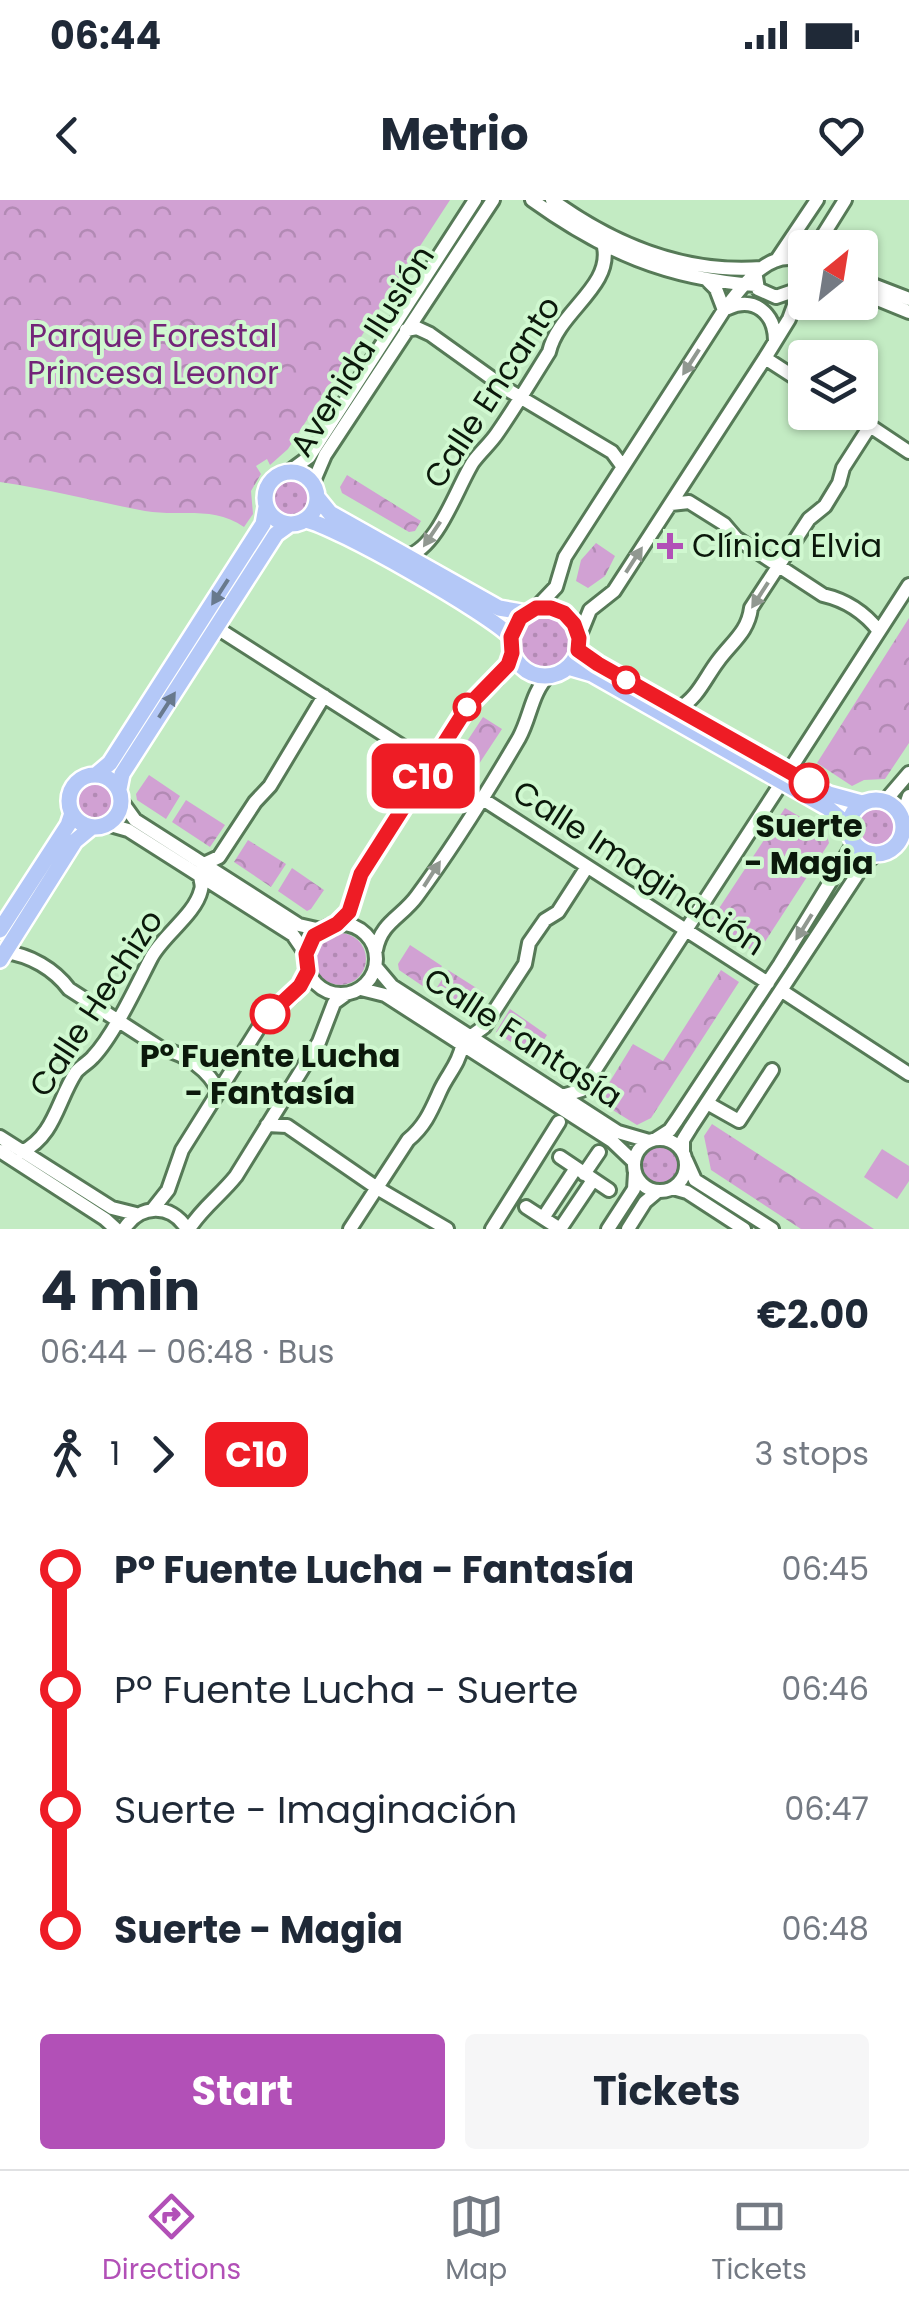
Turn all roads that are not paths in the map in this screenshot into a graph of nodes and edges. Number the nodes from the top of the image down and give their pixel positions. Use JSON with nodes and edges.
{"nodes":[{"id":1,"x":475,"y":200,"type":"edge"},
{"id":2,"x":493,"y":200,"type":"edge"},
{"id":3,"x":532,"y":200,"type":"edge"},
{"id":4,"x":552,"y":200,"type":"edge"},
{"id":5,"x":817,"y":200,"type":"edge"},
{"id":6,"x":845,"y":200,"type":"edge"},
{"id":7,"x":826,"y":230,"type":"edge"},
{"id":8,"x":604,"y":247,"type":"junction"},
{"id":9,"x":788,"y":256,"type":"edge"},
{"id":10,"x":778,"y":258,"type":"junction"},
{"id":11,"x":755,"y":278,"type":"junction"},
{"id":12,"x":707,"y":280,"type":"junction"},
{"id":13,"x":878,"y":287,"type":"edge"},
{"id":14,"x":788,"y":292,"type":"edge"},
{"id":15,"x":878,"y":299,"type":"edge"},
{"id":16,"x":909,"y":299,"type":"edge"},
{"id":17,"x":724,"y":310,"type":"junction"},
{"id":18,"x":909,"y":312,"type":"edge"},
{"id":19,"x":789,"y":320,"type":"edge"},
{"id":20,"x":406,"y":330,"type":"junction"},
{"id":21,"x":776,"y":341,"type":"junction"},
{"id":22,"x":765,"y":358,"type":"junction"},
{"id":23,"x":788,"y":373,"type":"edge"},
{"id":24,"x":520,"y":397,"type":"junction"},
{"id":25,"x":867,"y":430,"type":"edge"},
{"id":26,"x":876,"y":430,"type":"edge"},
{"id":27,"x":909,"y":452,"type":"edge"},
{"id":28,"x":623,"y":466,"type":"junction"},
{"id":29,"x":290,"y":471,"type":"junction"},
{"id":30,"x":315,"y":490,"type":"junction"},
{"id":31,"x":671,"y":504,"type":"junction"},
{"id":32,"x":266,"y":507,"type":"junction"},
{"id":33,"x":297,"y":522,"type":"junction"},
{"id":34,"x":408,"y":556,"type":"junction"},
{"id":35,"x":779,"y":566,"type":"junction"},
{"id":36,"x":909,"y":585,"type":"edge"},
{"id":37,"x":532,"y":610,"type":"junction"},
{"id":38,"x":216,"y":628,"type":"junction"},
{"id":39,"x":879,"y":631,"type":"junction"},
{"id":40,"x":579,"y":644,"type":"junction"},
{"id":41,"x":512,"y":645,"type":"junction"},
{"id":42,"x":568,"y":667,"type":"junction"},
{"id":43,"x":550,"y":676,"type":"junction"},
{"id":44,"x":324,"y":696,"type":"junction"},
{"id":45,"x":678,"y":709,"type":"junction"},
{"id":46,"x":430,"y":764,"type":"junction"},
{"id":47,"x":909,"y":773,"type":"edge"},
{"id":48,"x":97,"y":774,"type":"junction"},
{"id":49,"x":786,"y":776,"type":"junction"},
{"id":50,"x":120,"y":795,"type":"junction"},
{"id":51,"x":909,"y":796,"type":"edge"},
{"id":52,"x":481,"y":798,"type":"junction"},
{"id":53,"x":885,"y":801,"type":"junction"},
{"id":54,"x":862,"y":803,"type":"junction"},
{"id":55,"x":72,"y":812,"type":"junction"},
{"id":56,"x":848,"y":825,"type":"junction"},
{"id":57,"x":905,"y":825,"type":"edge"},
{"id":58,"x":99,"y":826,"type":"junction"},
{"id":59,"x":854,"y":844,"type":"junction"},
{"id":60,"x":901,"y":851,"type":"edge"},
{"id":61,"x":875,"y":855,"type":"junction"},
{"id":62,"x":587,"y":866,"type":"junction"},
{"id":63,"x":202,"y":870,"type":"junction"},
{"id":64,"x":337,"y":924,"type":"junction"},
{"id":65,"x":0,"y":930,"type":"edge"},
{"id":66,"x":322,"y":930,"type":"junction"},
{"id":67,"x":686,"y":930,"type":"junction"},
{"id":68,"x":376,"y":950,"type":"junction"},
{"id":69,"x":306,"y":954,"type":"junction"},
{"id":70,"x":3,"y":956,"type":"edge"},
{"id":71,"x":376,"y":967,"type":"junction"},
{"id":72,"x":308,"y":971,"type":"junction"},
{"id":73,"x":768,"y":983,"type":"junction"},
{"id":74,"x":360,"y":990,"type":"junction"},
{"id":75,"x":782,"y":990,"type":"junction"},
{"id":76,"x":346,"y":995,"type":"junction"},
{"id":77,"x":117,"y":1020,"type":"junction"},
{"id":78,"x":466,"y":1041,"type":"junction"},
{"id":79,"x":772,"y":1070,"type":"dead end"},
{"id":80,"x":909,"y":1074,"type":"edge"},
{"id":81,"x":582,"y":1090,"type":"junction"},
{"id":82,"x":219,"y":1092,"type":"junction"},
{"id":83,"x":559,"y":1101,"type":"junction"},
{"id":84,"x":707,"y":1103,"type":"junction"},
{"id":85,"x":583,"y":1116,"type":"junction"},
{"id":86,"x":559,"y":1122,"type":"junction"},
{"id":87,"x":267,"y":1125,"type":"junction"},
{"id":88,"x":0,"y":1137,"type":"edge"},
{"id":89,"x":653,"y":1140,"type":"junction"},
{"id":90,"x":0,"y":1150,"type":"edge"},
{"id":91,"x":22,"y":1152,"type":"junction"},
{"id":92,"x":599,"y":1152,"type":"dead end"},
{"id":93,"x":684,"y":1156,"type":"junction"},
{"id":94,"x":560,"y":1157,"type":"dead end"},
{"id":95,"x":635,"y":1168,"type":"junction"},
{"id":96,"x":585,"y":1174,"type":"junction"},
{"id":97,"x":377,"y":1188,"type":"junction"},
{"id":98,"x":673,"y":1188,"type":"junction"},
{"id":99,"x":609,"y":1190,"type":"dead end"},
{"id":100,"x":658,"y":1191,"type":"junction"},
{"id":101,"x":526,"y":1208,"type":"dead end"},
{"id":102,"x":153,"y":1209,"type":"junction"},
{"id":103,"x":136,"y":1214,"type":"junction"},
{"id":104,"x":543,"y":1218,"type":"junction"},
{"id":105,"x":116,"y":1229,"type":"edge"},
{"id":106,"x":124,"y":1229,"type":"edge"},
{"id":107,"x":188,"y":1229,"type":"edge"},
{"id":108,"x":350,"y":1229,"type":"edge"},
{"id":109,"x":447,"y":1229,"type":"edge"},
{"id":110,"x":492,"y":1229,"type":"edge"},
{"id":111,"x":560,"y":1229,"type":"edge"},
{"id":112,"x":608,"y":1229,"type":"edge"},
{"id":113,"x":628,"y":1229,"type":"edge"},
{"id":114,"x":744,"y":1229,"type":"edge"},
{"id":115,"x":772,"y":1229,"type":"edge"}],
"edges":[{"from":1,"to":29,"type":"street","name":"Avenida Ilusión"},
{"from":2,"to":20,"type":"street","name":"Avenida Ilusión"},
{"from":3,"to":8,"type":"street"},
{"from":4,"to":11,"type":"street"},
{"from":5,"to":10,"type":"street"},
{"from":6,"to":7,"type":"street"},
{"from":8,"to":12,"type":"street"},
{"from":8,"to":24,"type":"street","name":"Calle Encanto"},
{"from":9,"to":10,"type":"street"},
{"from":10,"to":11,"type":"street"},
{"from":11,"to":12,"type":"street"},
{"from":11,"to":14,"type":"street"},
{"from":11,"to":17,"type":"street"},
{"from":12,"to":17,"type":"street"},
{"from":13,"to":16,"type":"street"},
{"from":15,"to":18,"type":"street"},
{"from":17,"to":21,"type":"street"},
{"from":17,"to":28,"type":"street","one_way":true},
{"from":19,"to":21,"type":"street"},
{"from":20,"to":24,"type":"street"},
{"from":20,"to":30,"type":"street","name":"Avenida Ilusión"},
{"from":21,"to":22,"type":"street"},
{"from":22,"to":23,"type":"street"},
{"from":22,"to":31,"type":"street"},
{"from":24,"to":28,"type":"street"},
{"from":24,"to":34,"type":"street","name":"Calle Encanto","one_way":true},
{"from":25,"to":35,"type":"street"},
{"from":26,"to":27,"type":"street"},
{"from":28,"to":37,"type":"street"},
{"from":29,"to":30,"type":"main road"},
{"from":29,"to":32,"type":"main road"},
{"from":30,"to":33,"type":"main road"},
{"from":30,"to":34,"type":"main road"},
{"from":31,"to":35,"type":"street"},
{"from":40,"to":31,"type":"street","one_way":true},
{"from":32,"to":33,"type":"main road"},
{"from":32,"to":48,"type":"main road","one_way":true},
{"from":33,"to":38,"type":"main road"},
{"from":33,"to":41,"type":"main road"},
{"from":34,"to":37,"type":"main road"},
{"from":35,"to":39,"type":"street"},
{"from":35,"to":45,"type":"street","one_way":true},
{"from":36,"to":39,"type":"street"},
{"from":37,"to":40,"type":"main road"},
{"from":37,"to":41,"type":"main road"},
{"from":38,"to":44,"type":"street"},
{"from":50,"to":38,"type":"main road","one_way":true},
{"from":39,"to":49,"type":"street"},
{"from":40,"to":42,"type":"main road"},
{"from":40,"to":45,"type":"main road"},
{"from":41,"to":43,"type":"main road"},
{"from":41,"to":46,"type":"street"},
{"from":42,"to":43,"type":"main road"},
{"from":42,"to":49,"type":"main road"},
{"from":43,"to":52,"type":"street"},
{"from":44,"to":46,"type":"street"},
{"from":44,"to":63,"type":"street","name":"Calle Hechizo"},
{"from":45,"to":49,"type":"main road"},
{"from":46,"to":64,"type":"street"},
{"from":47,"to":53,"type":"street"},
{"from":48,"to":50,"type":"main road"},
{"from":48,"to":55,"type":"main road"},
{"from":49,"to":54,"type":"main road"},
{"from":49,"to":56,"type":"main road"},
{"from":49,"to":67,"type":"street"},
{"from":50,"to":58,"type":"main road"},
{"from":50,"to":63,"type":"street"},
{"from":51,"to":57,"type":"street"},
{"from":52,"to":62,"type":"street","name":"Calle Imaginación"},
{"from":68,"to":52,"type":"street","one_way":true},
{"from":53,"to":54,"type":"main road"},
{"from":53,"to":57,"type":"main road"},
{"from":54,"to":56,"type":"main road"},
{"from":55,"to":58,"type":"main road"},
{"from":55,"to":65,"type":"main road"},
{"from":56,"to":59,"type":"main road"},
{"from":57,"to":60,"type":"main road"},
{"from":58,"to":63,"type":"street"},
{"from":58,"to":70,"type":"main road"},
{"from":59,"to":61,"type":"main road"},
{"from":59,"to":73,"type":"street","one_way":true},
{"from":60,"to":61,"type":"main road"},
{"from":61,"to":75,"type":"street"},
{"from":62,"to":67,"type":"street","name":"Calle Imaginación"},
{"from":62,"to":78,"type":"street"},
{"from":63,"to":66,"type":"street"},
{"from":63,"to":69,"type":"street"},
{"from":63,"to":77,"type":"street","name":"Calle Hechizo"},
{"from":64,"to":66,"type":"street"},
{"from":64,"to":68,"type":"street"},
{"from":66,"to":69,"type":"street"},
{"from":67,"to":73,"type":"street","name":"Calle Imaginación"},
{"from":67,"to":81,"type":"street"},
{"from":68,"to":71,"type":"street"},
{"from":69,"to":72,"type":"street"},
{"from":70,"to":77,"type":"street"},
{"from":71,"to":74,"type":"street"},
{"from":71,"to":78,"type":"street","name":"Calle Fantasía"},
{"from":72,"to":76,"type":"street"},
{"from":72,"to":82,"type":"street"},
{"from":73,"to":89,"type":"street"},
{"from":74,"to":76,"type":"street"},
{"from":74,"to":78,"type":"street","name":"Calle Fantasía"},
{"from":75,"to":80,"type":"street"},
{"from":75,"to":84,"type":"street"},
{"from":76,"to":87,"type":"street"},
{"from":77,"to":82,"type":"street"},
{"from":77,"to":91,"type":"street","name":"Calle Hechizo"},
{"from":78,"to":83,"type":"street","name":"Calle Fantasía"},
{"from":78,"to":97,"type":"street"},
{"from":79,"to":84,"type":"street"},
{"from":81,"to":83,"type":"street"},
{"from":81,"to":85,"type":"street"},
{"from":82,"to":102,"type":"street"},
{"from":83,"to":85,"type":"street","name":"Calle Fantasía"},
{"from":83,"to":86,"type":"street"},
{"from":84,"to":93,"type":"street"},
{"from":85,"to":86,"type":"street"},
{"from":85,"to":89,"type":"street","name":"Calle Fantasía"},
{"from":85,"to":95,"type":"street","name":"Calle Fantasía"},
{"from":86,"to":110,"type":"street"},
{"from":87,"to":97,"type":"street"},
{"from":87,"to":107,"type":"street"},
{"from":88,"to":91,"type":"street"},
{"from":89,"to":93,"type":"street"},
{"from":89,"to":95,"type":"street"},
{"from":90,"to":105,"type":"street"},
{"from":91,"to":103,"type":"street"},
{"from":92,"to":96,"type":"street"},
{"from":93,"to":98,"type":"street"},
{"from":93,"to":115,"type":"street"},
{"from":94,"to":96,"type":"street"},
{"from":95,"to":100,"type":"street"},
{"from":95,"to":112,"type":"street"},
{"from":96,"to":99,"type":"street"},
{"from":96,"to":104,"type":"street"},
{"from":96,"to":111,"type":"street"},
{"from":97,"to":108,"type":"street"},
{"from":97,"to":109,"type":"street"},
{"from":98,"to":100,"type":"street"},
{"from":98,"to":114,"type":"street"},
{"from":100,"to":113,"type":"street"},
{"from":101,"to":104,"type":"street"},
{"from":102,"to":103,"type":"street"},
{"from":102,"to":107,"type":"street"},
{"from":103,"to":106,"type":"street"},
{"from":104,"to":111,"type":"street"}]}
